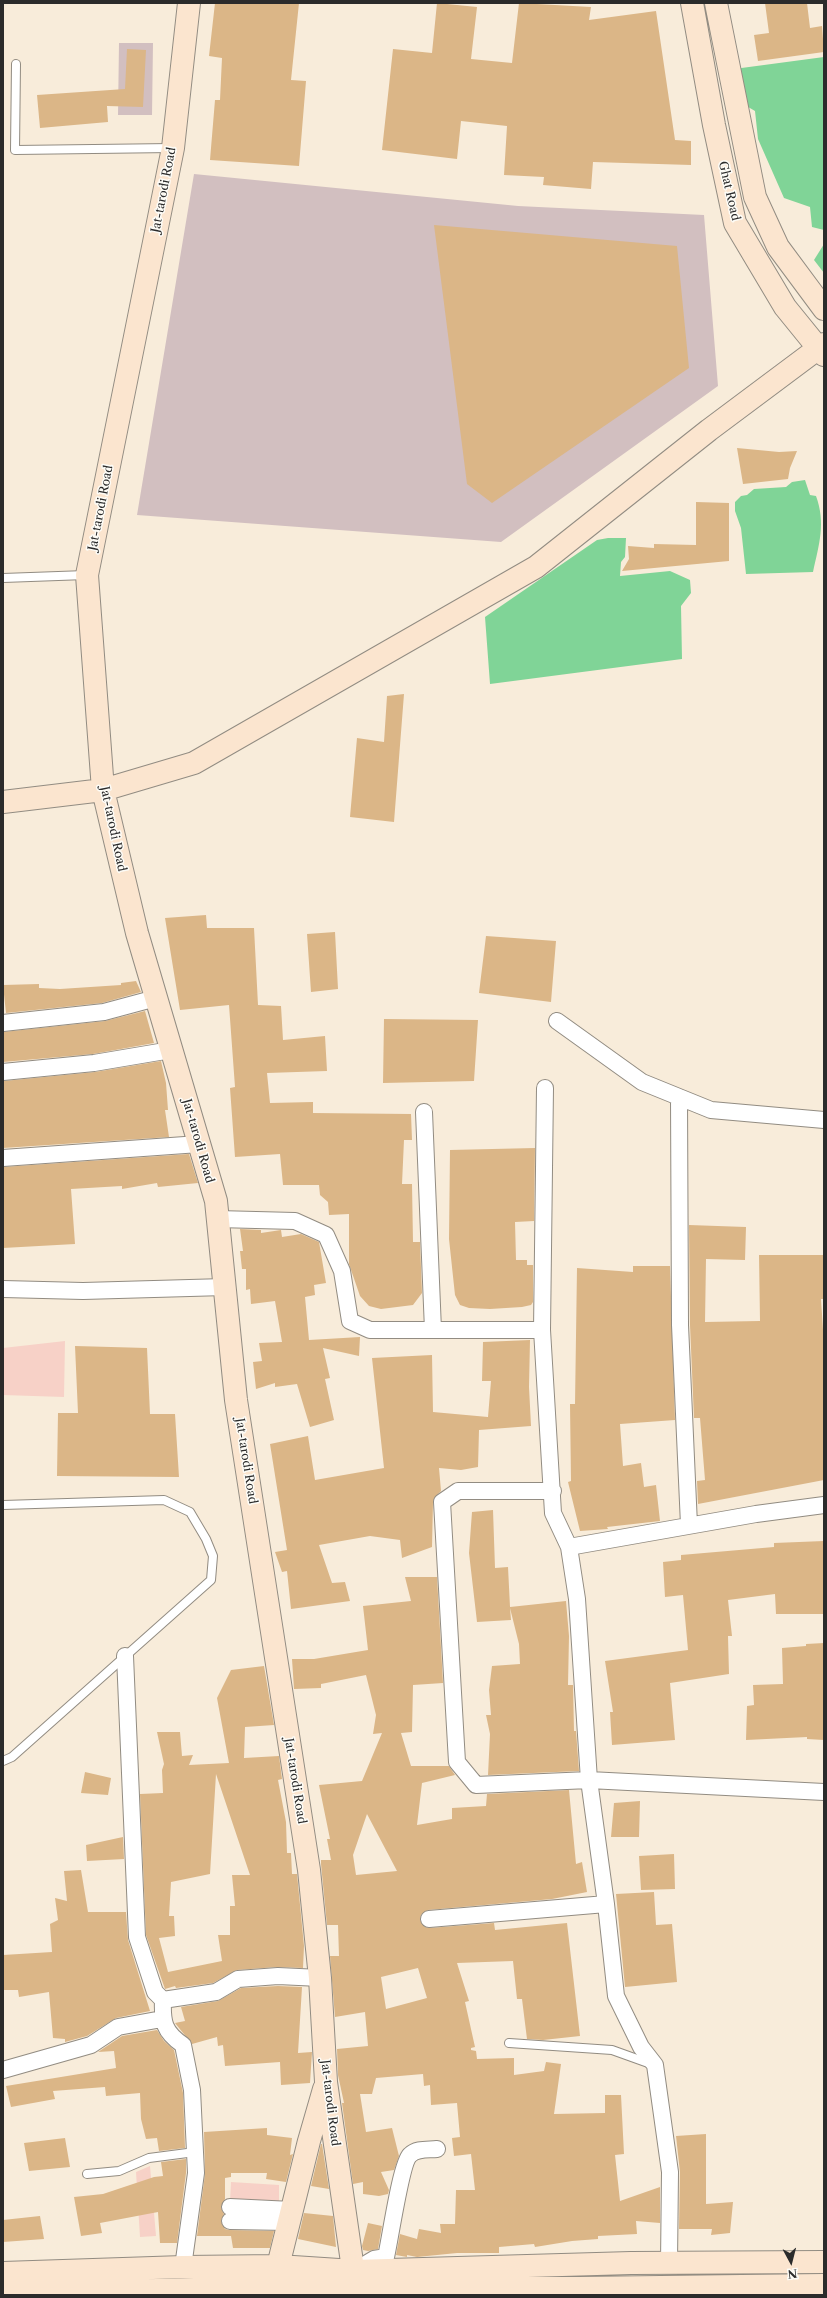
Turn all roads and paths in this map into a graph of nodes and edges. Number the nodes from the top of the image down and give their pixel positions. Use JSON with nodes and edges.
{"nodes":[{"id":1,"x":189,"y":3,"type":"edge"},
{"id":2,"x":692,"y":3,"type":"edge"},
{"id":3,"x":716,"y":3,"type":"edge"},
{"id":4,"x":16,"y":64,"type":"dead end"},
{"id":5,"x":173,"y":148,"type":"junction"},
{"id":6,"x":824,"y":310,"type":"edge"},
{"id":7,"x":822,"y":349,"type":"edge"},
{"id":8,"x":87,"y":575,"type":"junction"},
{"id":9,"x":3,"y":578,"type":"edge"},
{"id":10,"x":103,"y":790,"type":"junction"},
{"id":11,"x":3,"y":802,"type":"edge"},
{"id":12,"x":156,"y":998,"type":"junction"},
{"id":13,"x":557,"y":1021,"type":"dead end"},
{"id":14,"x":3,"y":1023,"type":"edge"},
{"id":15,"x":171,"y":1050,"type":"junction"},
{"id":16,"x":3,"y":1072,"type":"edge"},
{"id":17,"x":545,"y":1088,"type":"dead end"},
{"id":18,"x":679,"y":1097,"type":"junction"},
{"id":19,"x":424,"y":1112,"type":"dead end"},
{"id":20,"x":824,"y":1120,"type":"edge"},
{"id":21,"x":199,"y":1144,"type":"junction"},
{"id":22,"x":3,"y":1158,"type":"edge"},
{"id":23,"x":218,"y":1219,"type":"junction"},
{"id":24,"x":225,"y":1287,"type":"junction"},
{"id":25,"x":3,"y":1289,"type":"edge"},
{"id":26,"x":433,"y":1330,"type":"junction"},
{"id":27,"x":542,"y":1330,"type":"junction"},
{"id":28,"x":553,"y":1491,"type":"junction"},
{"id":29,"x":3,"y":1505,"type":"edge"},
{"id":30,"x":824,"y":1505,"type":"edge"},
{"id":31,"x":689,"y":1525,"type":"junction"},
{"id":32,"x":569,"y":1547,"type":"junction"},
{"id":33,"x":125,"y":1656,"type":"junction"},
{"id":34,"x":3,"y":1761,"type":"edge"},
{"id":35,"x":589,"y":1780,"type":"junction"},
{"id":36,"x":824,"y":1792,"type":"edge"},
{"id":37,"x":606,"y":1904,"type":"junction"},
{"id":38,"x":429,"y":1918,"type":"dead end"},
{"id":39,"x":320,"y":1978,"type":"junction"},
{"id":40,"x":163,"y":2000,"type":"junction"},
{"id":41,"x":162,"y":2019,"type":"junction"},
{"id":42,"x":509,"y":2044,"type":"dead end"},
{"id":43,"x":655,"y":2065,"type":"junction"},
{"id":44,"x":3,"y":2070,"type":"edge"},
{"id":45,"x":326,"y":2082,"type":"junction"},
{"id":46,"x":437,"y":2149,"type":"dead end"},
{"id":47,"x":195,"y":2152,"type":"junction"},
{"id":48,"x":88,"y":2174,"type":"dead end"},
{"id":49,"x":230,"y":2214,"type":"dead end"},
{"id":50,"x":290,"y":2216,"type":"junction"},
{"id":51,"x":824,"y":2262,"type":"edge"},
{"id":52,"x":669,"y":2263,"type":"junction"},
{"id":53,"x":743,"y":2263,"type":"junction"},
{"id":54,"x":278,"y":2266,"type":"junction"},
{"id":55,"x":183,"y":2268,"type":"junction"},
{"id":56,"x":3,"y":2273,"type":"edge"},
{"id":57,"x":355,"y":2280,"type":"junction"},
{"id":58,"x":824,"y":2285,"type":"edge"},
{"id":59,"x":742,"y":2291,"type":"edge"},
{"id":60,"x":290,"y":2292,"type":"edge"},
{"id":61,"x":3,"y":2294,"type":"edge"}],
"edges":[{"from":1,"to":5,"type":"street","name":"Jat-tarodi Road"},
{"from":2,"to":7,"type":"street","name":"Ghat Road"},
{"from":3,"to":6,"type":"street","name":"Ghat Road"},
{"from":4,"to":5,"type":"lane"},
{"from":5,"to":8,"type":"street","name":"Jat-tarodi Road"},
{"from":7,"to":10,"type":"street"},
{"from":8,"to":9,"type":"lane"},
{"from":8,"to":10,"type":"street","name":"Jat-tarodi Road"},
{"from":10,"to":11,"type":"street"},
{"from":10,"to":12,"type":"street","name":"Jat-tarodi Road"},
{"from":12,"to":14,"type":"street"},
{"from":12,"to":15,"type":"street","name":"Jat-tarodi Road"},
{"from":13,"to":18,"type":"street"},
{"from":15,"to":16,"type":"street"},
{"from":15,"to":21,"type":"street","name":"Jat-tarodi Road"},
{"from":17,"to":27,"type":"street"},
{"from":18,"to":20,"type":"street"},
{"from":18,"to":31,"type":"street"},
{"from":19,"to":26,"type":"street"},
{"from":21,"to":22,"type":"street"},
{"from":21,"to":23,"type":"street","name":"Jat-tarodi Road"},
{"from":23,"to":24,"type":"street","name":"Jat-tarodi Road"},
{"from":23,"to":26,"type":"street"},
{"from":24,"to":25,"type":"street"},
{"from":24,"to":39,"type":"street","name":"Jat-tarodi Road"},
{"from":26,"to":27,"type":"street"},
{"from":27,"to":28,"type":"street"},
{"from":28,"to":32,"type":"street"},
{"from":28,"to":35,"type":"street"},
{"from":29,"to":33,"type":"lane"},
{"from":30,"to":31,"type":"street"},
{"from":31,"to":32,"type":"street"},
{"from":32,"to":35,"type":"street"},
{"from":33,"to":34,"type":"lane"},
{"from":33,"to":40,"type":"street"},
{"from":35,"to":36,"type":"street"},
{"from":35,"to":37,"type":"street"},
{"from":37,"to":38,"type":"street"},
{"from":37,"to":43,"type":"street"},
{"from":39,"to":40,"type":"street"},
{"from":39,"to":45,"type":"street","name":"Jat-tarodi Road"},
{"from":40,"to":41,"type":"street"},
{"from":41,"to":44,"type":"street"},
{"from":41,"to":47,"type":"street"},
{"from":42,"to":43,"type":"lane"},
{"from":43,"to":52,"type":"street"},
{"from":45,"to":50,"type":"street"},
{"from":45,"to":57,"type":"street","name":"Jat-tarodi Road"},
{"from":46,"to":57,"type":"street"},
{"from":47,"to":48,"type":"lane"},
{"from":47,"to":55,"type":"street"},
{"from":49,"to":50,"type":"street"},
{"from":50,"to":54,"type":"street"},
{"from":51,"to":53,"type":"street"},
{"from":52,"to":53,"type":"street"},
{"from":52,"to":57,"type":"street"},
{"from":53,"to":59,"type":"street"},
{"from":54,"to":55,"type":"street"},
{"from":54,"to":57,"type":"street"},
{"from":54,"to":60,"type":"street"},
{"from":55,"to":56,"type":"street"},
{"from":57,"to":59,"type":"street"},
{"from":57,"to":60,"type":"street"},
{"from":58,"to":59,"type":"street"},
{"from":60,"to":61,"type":"street"}]}
